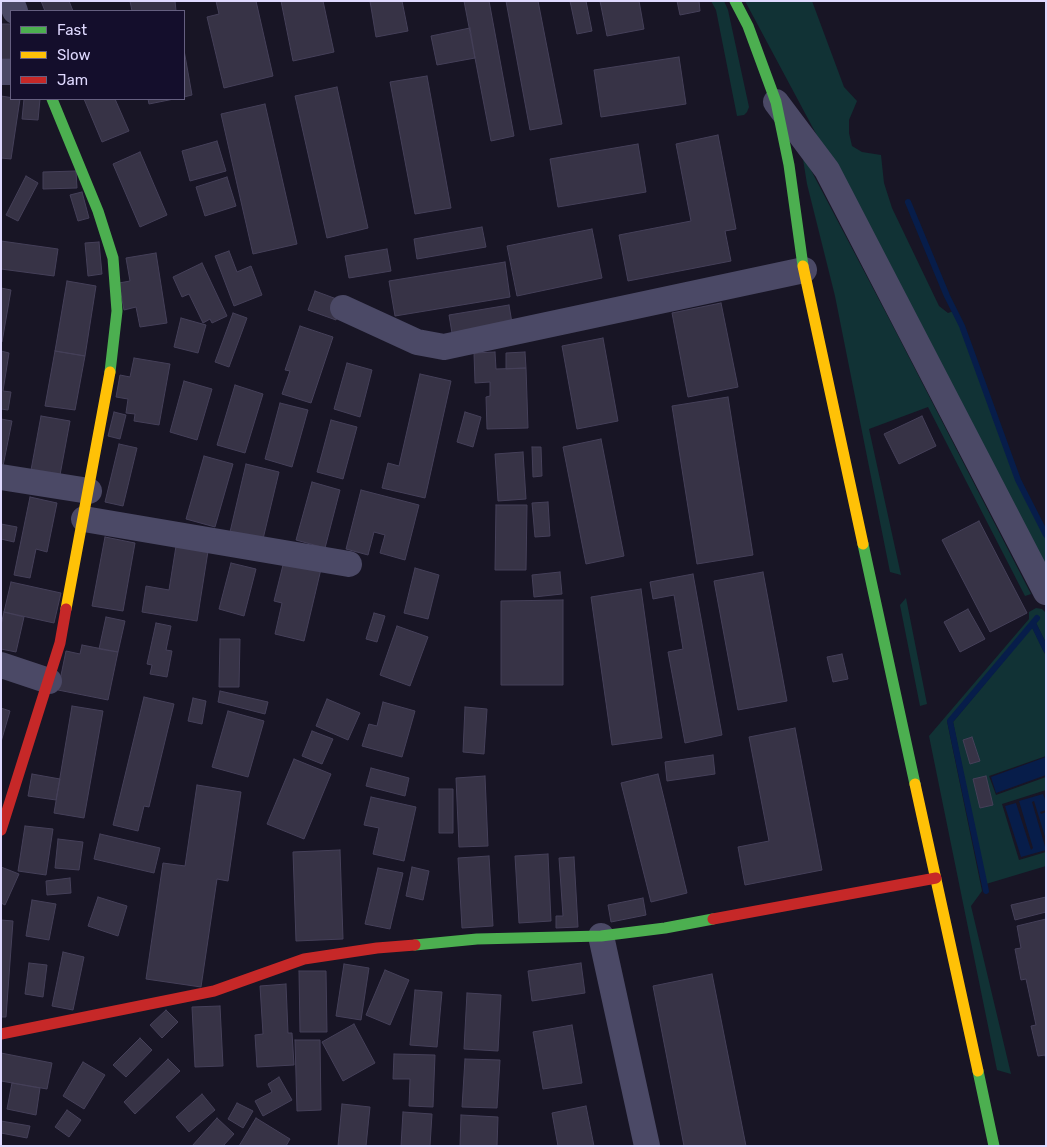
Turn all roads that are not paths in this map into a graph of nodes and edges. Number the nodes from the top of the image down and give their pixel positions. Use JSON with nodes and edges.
{"nodes":[{"id":1,"x":735,"y":1,"type":"edge"},
{"id":2,"x":52,"y":100,"type":"edge"},
{"id":3,"x":776,"y":102,"type":"junction"},
{"id":4,"x":804,"y":270,"type":"junction"},
{"id":5,"x":343,"y":308,"type":"dead end"},
{"id":6,"x":1,"y":477,"type":"edge"},
{"id":7,"x":89,"y":491,"type":"junction"},
{"id":8,"x":84,"y":519,"type":"junction"},
{"id":9,"x":349,"y":564,"type":"dead end"},
{"id":10,"x":1046,"y":592,"type":"edge"},
{"id":11,"x":1,"y":666,"type":"edge"},
{"id":12,"x":49,"y":681,"type":"junction"},
{"id":13,"x":8,"y":789,"type":"edge"},
{"id":14,"x":1,"y":830,"type":"edge"},
{"id":15,"x":936,"y":878,"type":"junction"},
{"id":16,"x":601,"y":936,"type":"junction"},
{"id":17,"x":1,"y":1034,"type":"edge"},
{"id":18,"x":647,"y":1146,"type":"edge"},
{"id":19,"x":994,"y":1146,"type":"edge"}],
"edges":[{"from":1,"to":3,"type":"street"},
{"from":2,"to":7,"type":"street"},
{"from":3,"to":4,"type":"street"},
{"from":3,"to":10,"type":"street"},
{"from":4,"to":5,"type":"street"},
{"from":4,"to":15,"type":"street"},
{"from":6,"to":7,"type":"street"},
{"from":7,"to":8,"type":"street"},
{"from":8,"to":9,"type":"street"},
{"from":8,"to":12,"type":"street"},
{"from":11,"to":12,"type":"street"},
{"from":12,"to":13,"type":"street"},
{"from":13,"to":14,"type":"street"},
{"from":15,"to":16,"type":"street"},
{"from":15,"to":19,"type":"street"},
{"from":16,"to":17,"type":"street"},
{"from":16,"to":18,"type":"street"}]}
